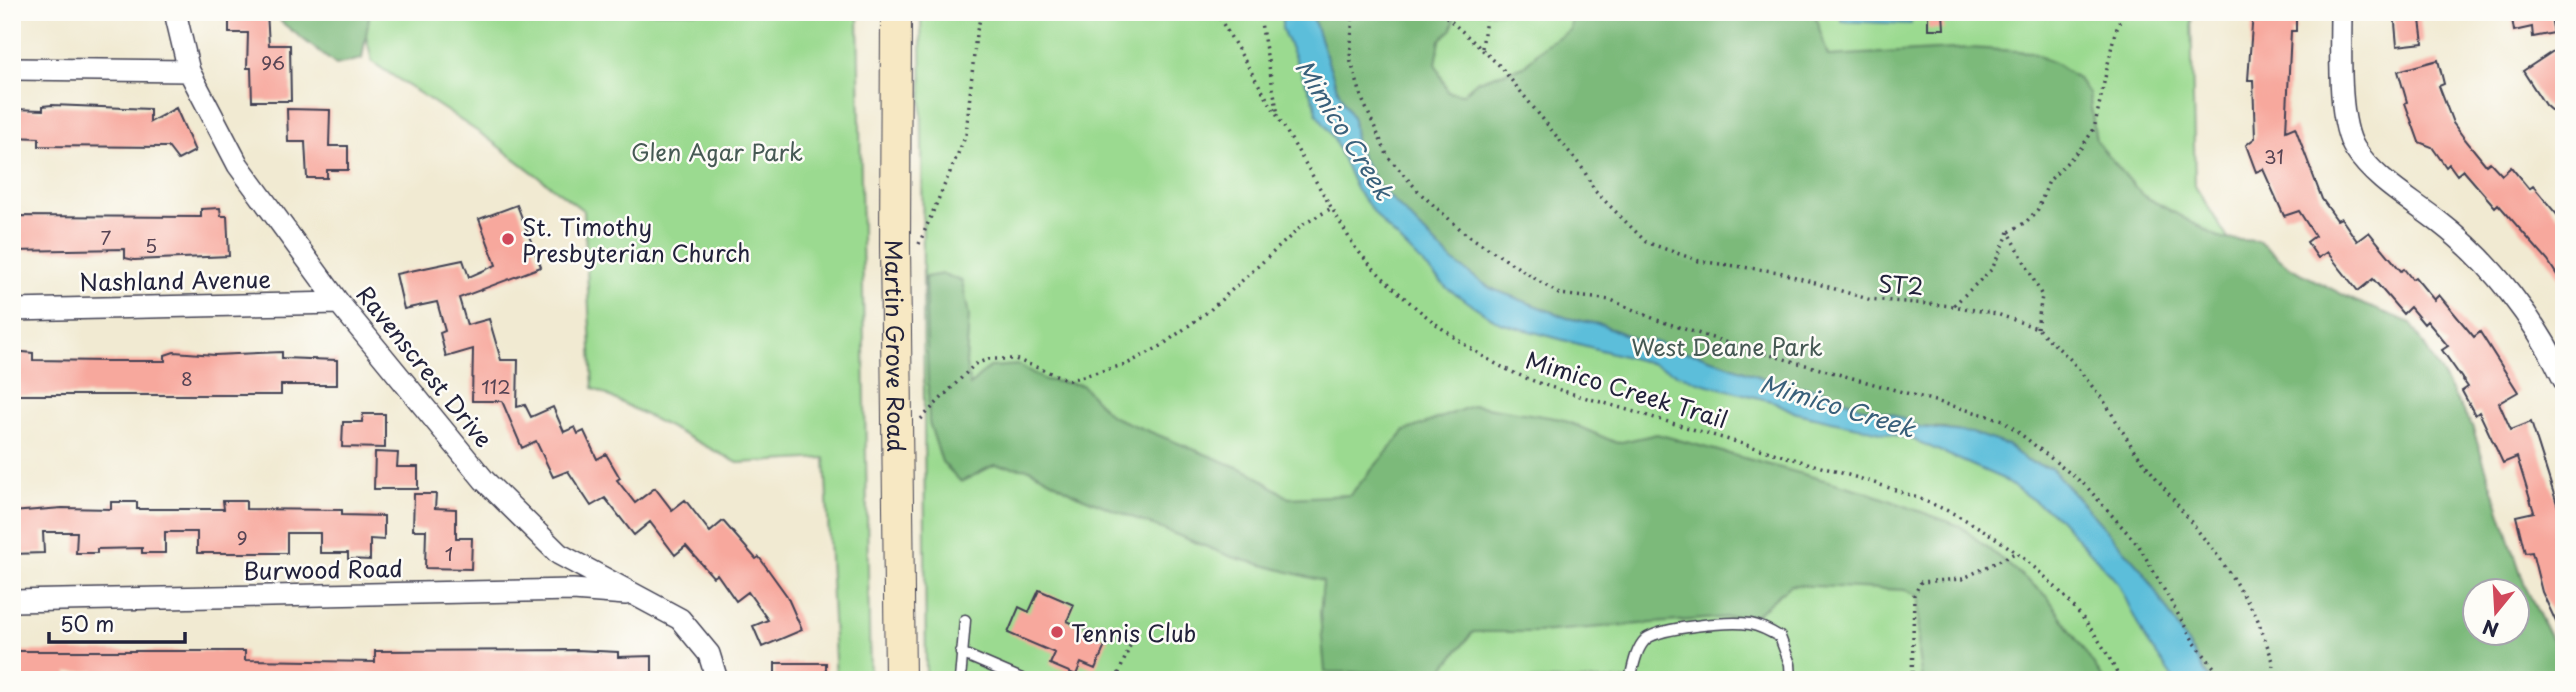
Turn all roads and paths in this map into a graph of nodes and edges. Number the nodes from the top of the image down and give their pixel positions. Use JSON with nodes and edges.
{"nodes":[{"id":1,"x":175,"y":12,"type":"edge"},
{"id":2,"x":896,"y":12,"type":"edge"},
{"id":3,"x":982,"y":12,"type":"edge"},
{"id":4,"x":1216,"y":12,"type":"edge"},
{"id":5,"x":1259,"y":12,"type":"edge"},
{"id":6,"x":1353,"y":12,"type":"edge"},
{"id":7,"x":1441,"y":12,"type":"edge"},
{"id":8,"x":1487,"y":12,"type":"edge"},
{"id":9,"x":2123,"y":12,"type":"edge"},
{"id":10,"x":2341,"y":12,"type":"edge"},
{"id":11,"x":1482,"y":48,"type":"junction"},
{"id":12,"x":12,"y":69,"type":"edge"},
{"id":13,"x":189,"y":71,"type":"junction"},
{"id":14,"x":1279,"y":121,"type":"junction"},
{"id":15,"x":1330,"y":209,"type":"junction"},
{"id":16,"x":2009,"y":232,"type":"junction"},
{"id":17,"x":916,"y":244,"type":"dead end"},
{"id":18,"x":340,"y":303,"type":"junction"},
{"id":19,"x":1953,"y":306,"type":"junction"},
{"id":20,"x":12,"y":310,"type":"edge"},
{"id":21,"x":2037,"y":328,"type":"junction"},
{"id":22,"x":2564,"y":380,"type":"edge"},
{"id":23,"x":897,"y":429,"type":"junction"},
{"id":24,"x":2015,"y":553,"type":"junction"},
{"id":25,"x":635,"y":594,"type":"junction"},
{"id":26,"x":12,"y":601,"type":"edge"},
{"id":27,"x":965,"y":620,"type":"dead end"},
{"id":28,"x":1134,"y":636,"type":"dead end"},
{"id":29,"x":961,"y":653,"type":"junction"},
{"id":30,"x":717,"y":680,"type":"edge"},
{"id":31,"x":900,"y":680,"type":"edge"},
{"id":32,"x":960,"y":680,"type":"edge"},
{"id":33,"x":1024,"y":680,"type":"edge"},
{"id":34,"x":1116,"y":680,"type":"edge"},
{"id":35,"x":1630,"y":680,"type":"edge"},
{"id":36,"x":1791,"y":680,"type":"edge"},
{"id":37,"x":1912,"y":680,"type":"edge"},
{"id":38,"x":2120,"y":680,"type":"edge"},
{"id":39,"x":2224,"y":680,"type":"edge"},
{"id":40,"x":2272,"y":680,"type":"edge"}],
"edges":[{"from":1,"to":13,"type":"street","name":"Ravenscrest Drive"},
{"from":2,"to":23,"type":"main road","name":"Martin Grove Road"},
{"from":3,"to":17,"type":"path"},
{"from":4,"to":14,"type":"path","name":"Mimico Creek Trail"},
{"from":5,"to":14,"type":"path"},
{"from":6,"to":39,"type":"path"},
{"from":7,"to":11,"type":"path","name":"ST2"},
{"from":8,"to":11,"type":"path"},
{"from":9,"to":16,"type":"path"},
{"from":10,"to":22,"type":"street"},
{"from":11,"to":19,"type":"path","name":"ST2"},
{"from":12,"to":13,"type":"street"},
{"from":13,"to":18,"type":"street","name":"Ravenscrest Drive"},
{"from":14,"to":15,"type":"path","name":"Mimico Creek Trail"},
{"from":15,"to":23,"type":"path"},
{"from":15,"to":24,"type":"path","name":"Mimico Creek Trail"},
{"from":16,"to":19,"type":"path"},
{"from":16,"to":21,"type":"path"},
{"from":18,"to":20,"type":"street","name":"Nashland Avenue"},
{"from":18,"to":25,"type":"street","name":"Ravenscrest Drive"},
{"from":19,"to":21,"type":"path","name":"ST2"},
{"from":21,"to":40,"type":"path","name":"ST2"},
{"from":23,"to":31,"type":"main road","name":"Martin Grove Road"},
{"from":24,"to":37,"type":"path"},
{"from":24,"to":38,"type":"path","name":"Mimico Creek Trail"},
{"from":25,"to":26,"type":"street","name":"Burwood Road"},
{"from":25,"to":30,"type":"street","name":"Ravenscrest Drive"},
{"from":27,"to":29,"type":"lane"},
{"from":28,"to":34,"type":"path"},
{"from":29,"to":32,"type":"lane"},
{"from":29,"to":33,"type":"lane"},
{"from":35,"to":36,"type":"lane"}]}
